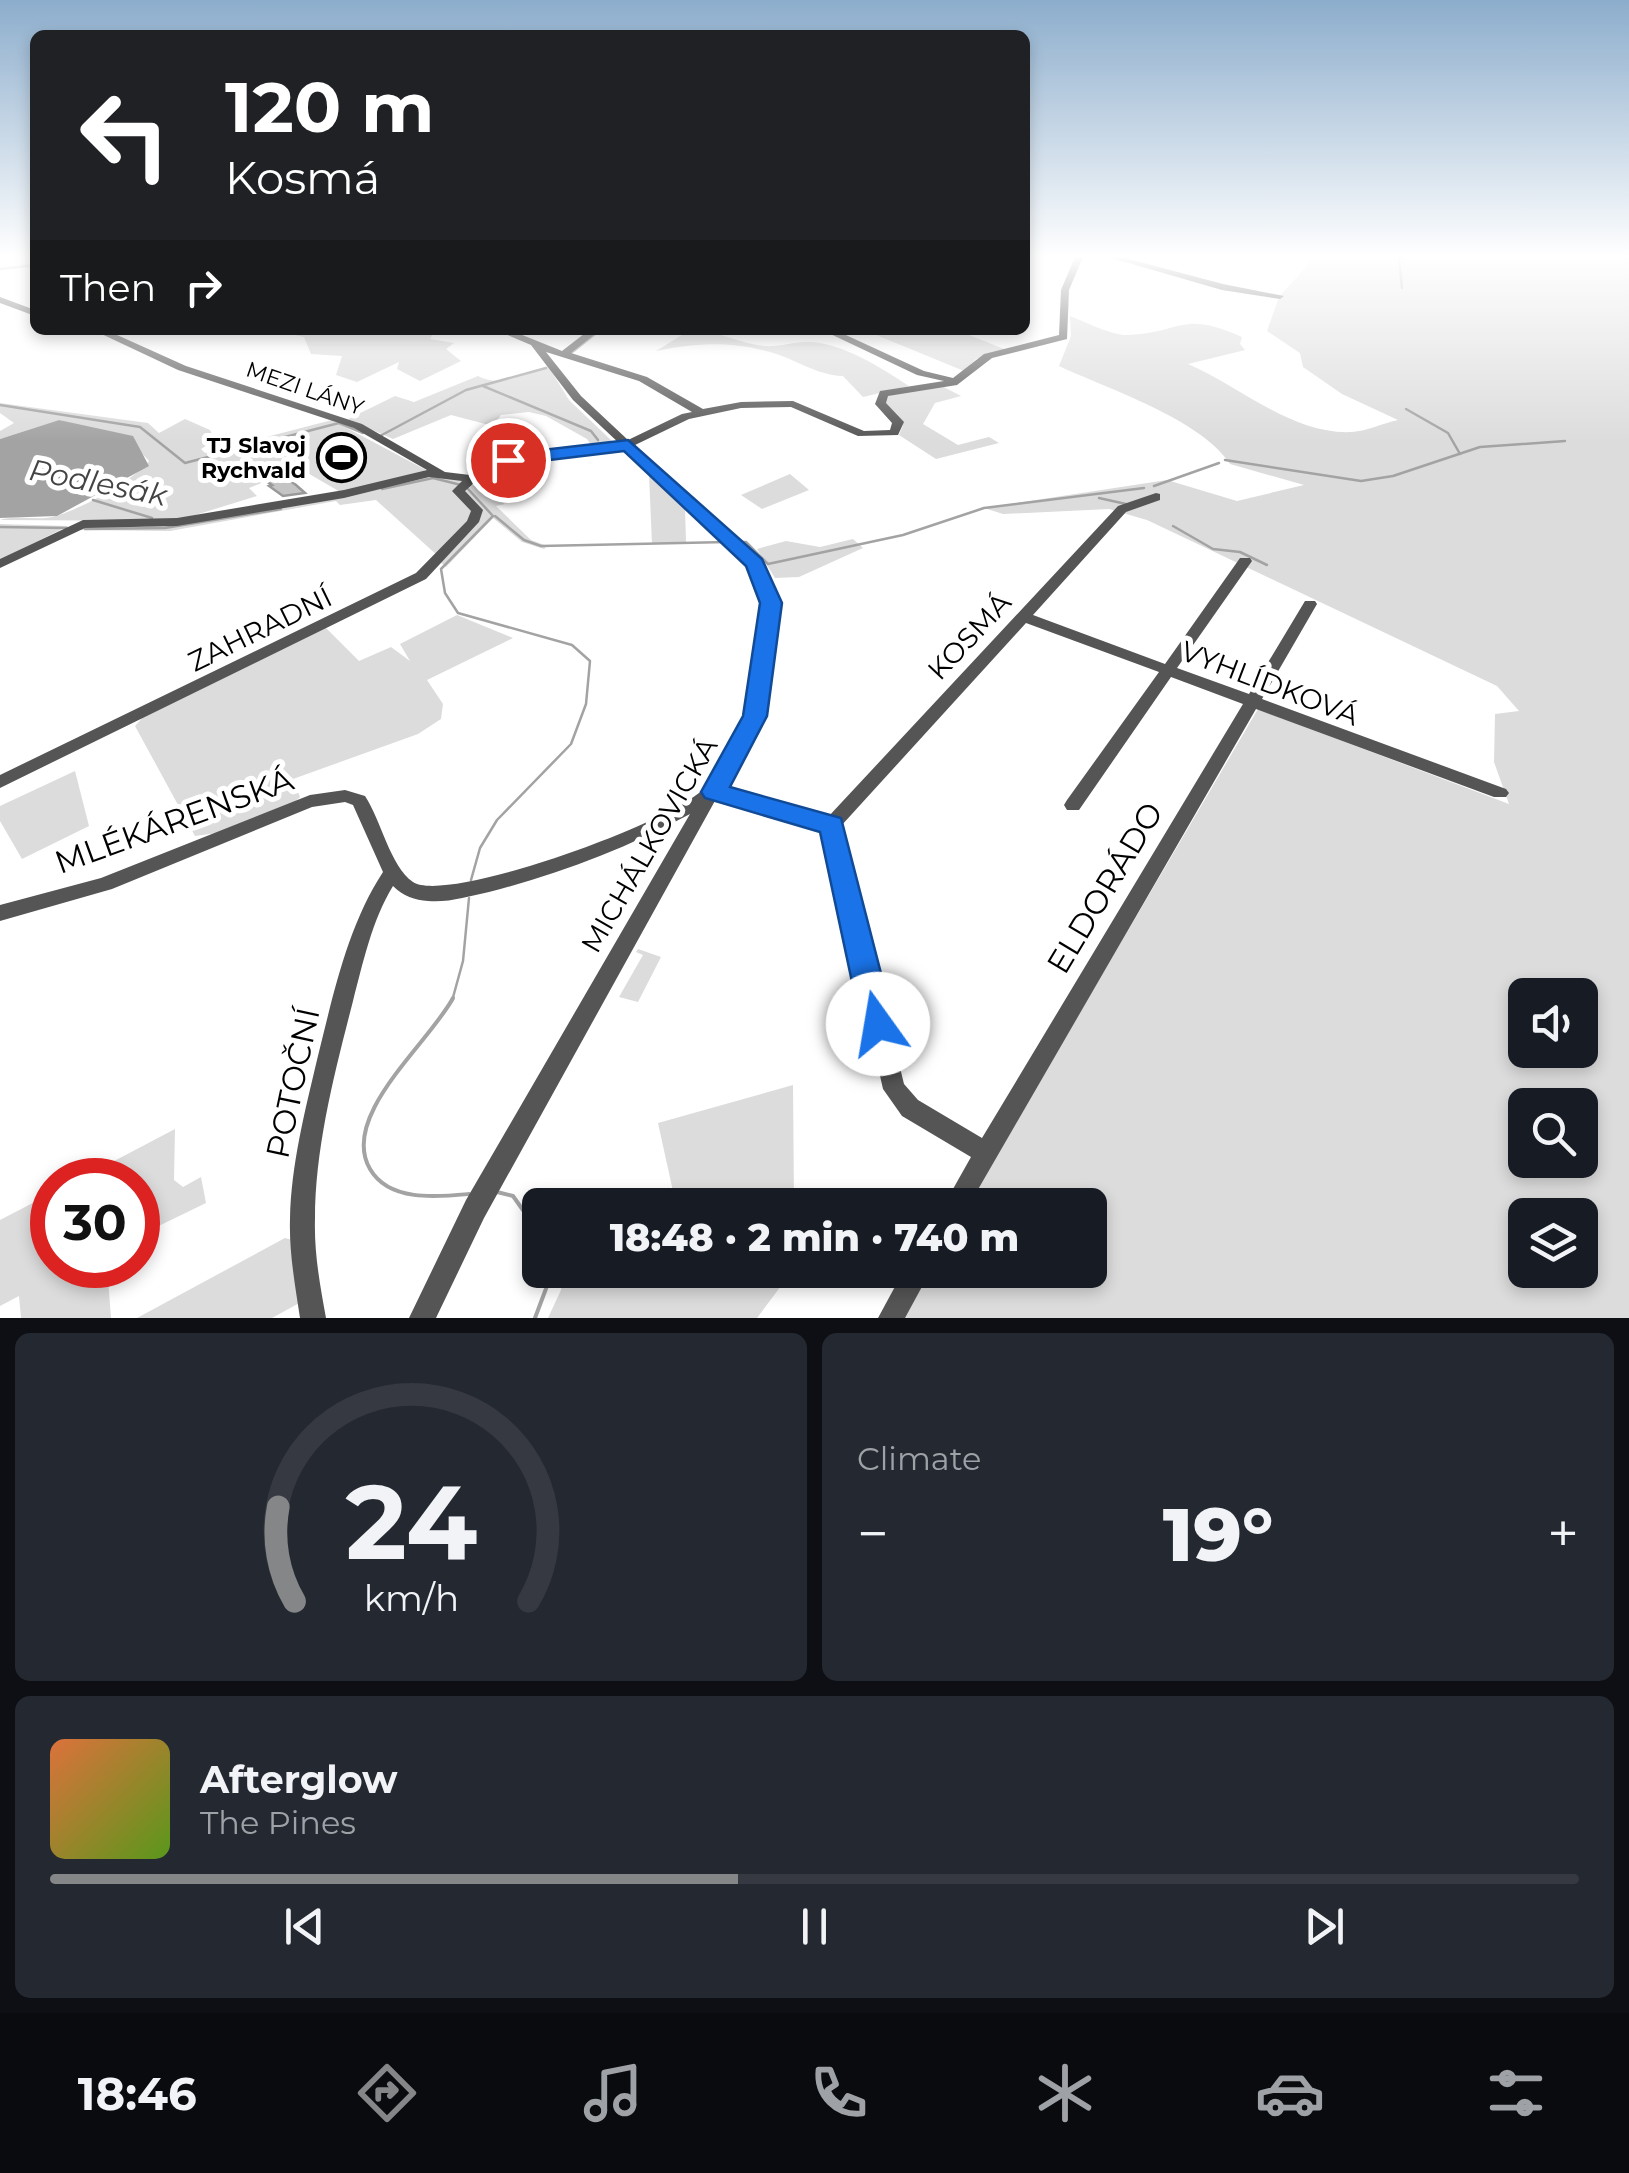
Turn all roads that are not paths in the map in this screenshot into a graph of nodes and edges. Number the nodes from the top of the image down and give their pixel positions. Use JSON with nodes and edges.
{"nodes":[{"id":1,"x":1064,"y":319,"type":"edge"},
{"id":2,"x":109,"y":335,"type":"edge"},
{"id":3,"x":513,"y":335,"type":"edge"},
{"id":4,"x":588,"y":335,"type":"edge"},
{"id":5,"x":838,"y":335,"type":"edge"},
{"id":6,"x":557,"y":357,"type":"junction"},
{"id":7,"x":958,"y":380,"type":"junction"},
{"id":8,"x":700,"y":412,"type":"junction"},
{"id":9,"x":628,"y":445,"type":"junction"},
{"id":10,"x":439,"y":472,"type":"junction"},
{"id":11,"x":466,"y":483,"type":"junction"},
{"id":12,"x":1156,"y":497,"type":"dead end"},
{"id":13,"x":1245,"y":561,"type":"dead end"},
{"id":14,"x":0,"y":564,"type":"edge"},
{"id":15,"x":1310,"y":604,"type":"dead end"},
{"id":16,"x":1024,"y":617,"type":"junction"},
{"id":17,"x":1168,"y":672,"type":"junction"},
{"id":18,"x":1252,"y":703,"type":"junction"},
{"id":19,"x":0,"y":782,"type":"edge"},
{"id":20,"x":714,"y":792,"type":"junction"},
{"id":21,"x":1500,"y":793,"type":"dead end"},
{"id":22,"x":1074,"y":805,"type":"dead end"},
{"id":23,"x":832,"y":826,"type":"junction"},
{"id":24,"x":393,"y":871,"type":"junction"},
{"id":25,"x":0,"y":913,"type":"edge"},
{"id":26,"x":986,"y":1153,"type":"junction"},
{"id":27,"x":966,"y":1188,"type":"edge"},
{"id":28,"x":908,"y":1288,"type":"edge"},
{"id":29,"x":313,"y":1318,"type":"edge"},
{"id":30,"x":422,"y":1318,"type":"edge"},
{"id":31,"x":890,"y":1318,"type":"edge"}],
"edges":[{"from":1,"to":7,"type":"street"},
{"from":2,"to":10,"type":"street","name":"MEZI LÁNY"},
{"from":3,"to":6,"type":"street","name":"MICHÁLKOVICKÁ"},
{"from":4,"to":6,"type":"street"},
{"from":5,"to":7,"type":"street"},
{"from":6,"to":8,"type":"street"},
{"from":6,"to":9,"type":"street","name":"MICHÁLKOVICKÁ"},
{"from":7,"to":8,"type":"street"},
{"from":8,"to":9,"type":"street"},
{"from":9,"to":11,"type":"street"},
{"from":9,"to":20,"type":"street","name":"MICHÁLKOVICKÁ"},
{"from":10,"to":11,"type":"street"},
{"from":10,"to":14,"type":"street"},
{"from":11,"to":19,"type":"street","name":"ZAHRADNÍ"},
{"from":12,"to":16,"type":"street","name":"KOSMÁ"},
{"from":13,"to":17,"type":"street"},
{"from":15,"to":18,"type":"street","name":"ELDORÁDO"},
{"from":16,"to":17,"type":"street","name":"VYHLÍDKOVÁ"},
{"from":16,"to":23,"type":"street","name":"KOSMÁ"},
{"from":17,"to":18,"type":"street","name":"VYHLÍDKOVÁ"},
{"from":17,"to":22,"type":"street"},
{"from":18,"to":21,"type":"street","name":"VYHLÍDKOVÁ"},
{"from":18,"to":26,"type":"street","name":"ELDORÁDO"},
{"from":20,"to":23,"type":"street"},
{"from":20,"to":24,"type":"street"},
{"from":20,"to":30,"type":"street","name":"MICHÁLKOVICKÁ"},
{"from":23,"to":26,"type":"street"},
{"from":24,"to":25,"type":"street","name":"MLÉKÁRENSKÁ"},
{"from":24,"to":29,"type":"street","name":"POTOČNÍ"},
{"from":26,"to":27,"type":"street","name":"ELDORÁDO"},
{"from":28,"to":31,"type":"street"}]}
